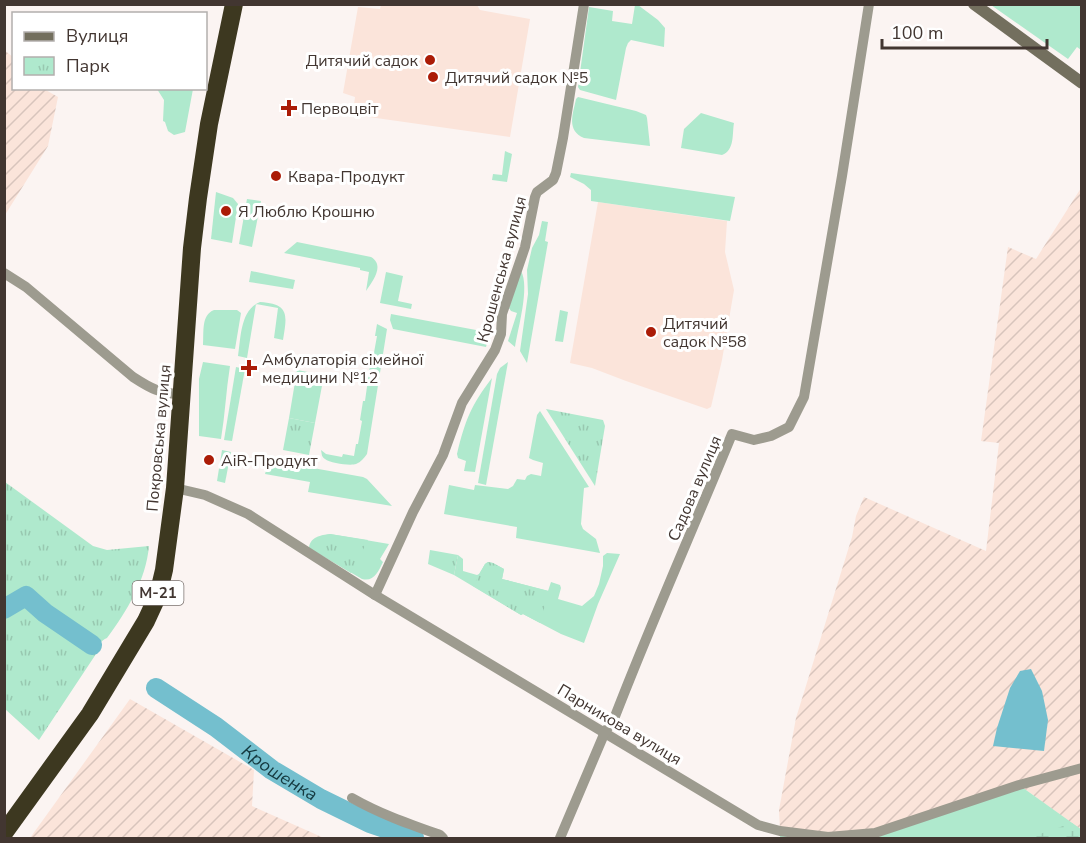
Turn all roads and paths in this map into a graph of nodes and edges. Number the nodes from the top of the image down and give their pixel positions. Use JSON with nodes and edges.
{"nodes":[{"id":1,"x":234,"y":4,"type":"edge"},
{"id":2,"x":584,"y":4,"type":"edge"},
{"id":3,"x":869,"y":4,"type":"edge"},
{"id":4,"x":975,"y":4,"type":"edge"},
{"id":5,"x":1082,"y":83,"type":"edge"},
{"id":6,"x":4,"y":273,"type":"edge"},
{"id":7,"x":182,"y":395,"type":"junction"},
{"id":8,"x":175,"y":488,"type":"junction"},
{"id":9,"x":375,"y":595,"type":"junction"},
{"id":10,"x":606,"y":732,"type":"junction"},
{"id":11,"x":1082,"y":768,"type":"edge"},
{"id":12,"x":352,"y":798,"type":"dead end"},
{"id":13,"x":7,"y":824,"type":"edge"},
{"id":14,"x":443,"y":838,"type":"edge"},
{"id":15,"x":560,"y":838,"type":"edge"}],
"edges":[{"from":1,"to":7,"type":"highway","name":"Покровська вулиця","number":"М-21"},
{"from":2,"to":9,"type":"street","name":"Крошенська вулиця"},
{"from":3,"to":10,"type":"street","name":"Садова вулиця"},
{"from":4,"to":5,"type":"street"},
{"from":6,"to":7,"type":"street"},
{"from":7,"to":8,"type":"highway","name":"Покровська вулиця","number":"М-21"},
{"from":8,"to":9,"type":"street","name":"Парникова вулиця"},
{"from":8,"to":13,"type":"highway","name":"Покровська вулиця","number":"М-21"},
{"from":9,"to":10,"type":"street","name":"Парникова вулиця"},
{"from":10,"to":11,"type":"street","name":"Парникова вулиця"},
{"from":10,"to":15,"type":"street","name":"Садова вулиця"},
{"from":12,"to":14,"type":"street"}]}
